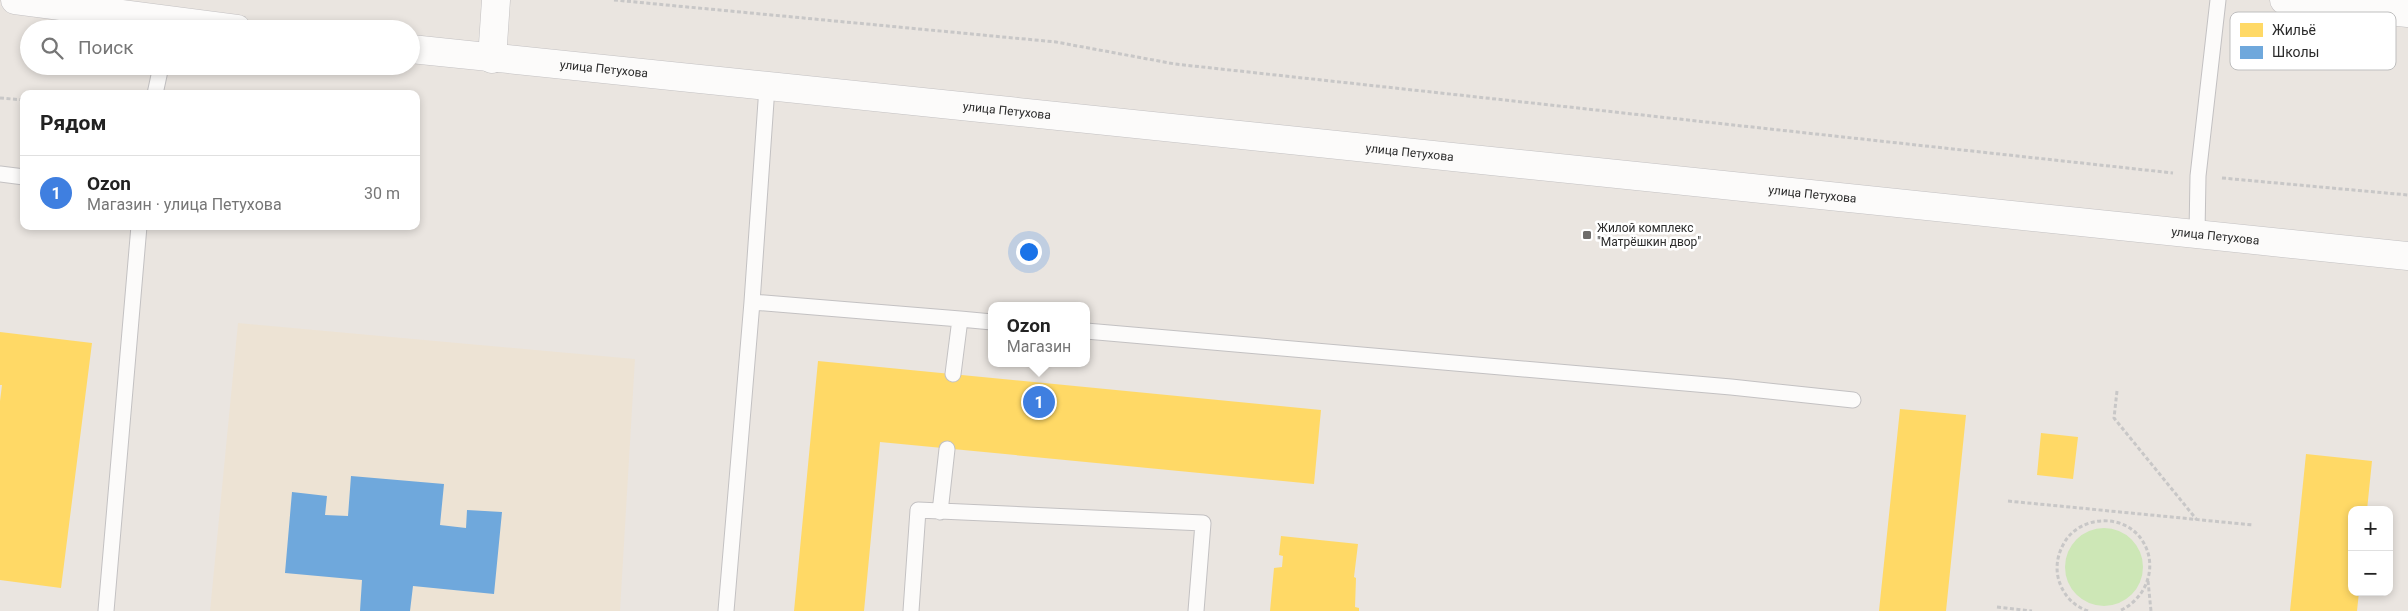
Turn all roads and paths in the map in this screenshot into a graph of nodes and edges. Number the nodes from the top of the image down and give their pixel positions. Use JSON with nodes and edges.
{"nodes":[{"id":1,"x":15,"y":0,"type":"edge"},
{"id":2,"x":496,"y":0,"type":"edge"},
{"id":3,"x":614,"y":0,"type":"edge"},
{"id":4,"x":2218,"y":0,"type":"edge"},
{"id":5,"x":2284,"y":0,"type":"edge"},
{"id":6,"x":2408,"y":13,"type":"edge"},
{"id":7,"x":138,"y":20,"type":"edge"},
{"id":8,"x":420,"y":50,"type":"edge"},
{"id":9,"x":492,"y":59,"type":"junction"},
{"id":10,"x":158,"y":75,"type":"edge"},
{"id":11,"x":767,"y":87,"type":"junction"},
{"id":12,"x":156,"y":90,"type":"edge"},
{"id":13,"x":0,"y":98,"type":"edge"},
{"id":14,"x":20,"y":100,"type":"edge"},
{"id":15,"x":0,"y":174,"type":"edge"},
{"id":16,"x":20,"y":176,"type":"edge"},
{"id":17,"x":2198,"y":176,"type":"junction"},
{"id":18,"x":2408,"y":195,"type":"edge"},
{"id":19,"x":140,"y":230,"type":"edge"},
{"id":20,"x":2196,"y":233,"type":"junction"},
{"id":21,"x":2408,"y":256,"type":"edge"},
{"id":22,"x":752,"y":302,"type":"junction"},
{"id":23,"x":960,"y":319,"type":"junction"},
{"id":24,"x":988,"y":322,"type":"edge"},
{"id":25,"x":1090,"y":330,"type":"edge"},
{"id":26,"x":953,"y":374,"type":"dead end"},
{"id":27,"x":2117,"y":390,"type":"dead end"},
{"id":28,"x":1853,"y":400,"type":"dead end"},
{"id":29,"x":947,"y":449,"type":"dead end"},
{"id":30,"x":2008,"y":501,"type":"dead end"},
{"id":31,"x":940,"y":512,"type":"junction"},
{"id":32,"x":2197,"y":520,"type":"junction"},
{"id":33,"x":2253,"y":526,"type":"dead end"},
{"id":34,"x":2148,"y":581,"type":"junction"},
{"id":35,"x":1997,"y":607,"type":"dead end"},
{"id":36,"x":106,"y":611,"type":"edge"},
{"id":37,"x":726,"y":611,"type":"edge"},
{"id":38,"x":911,"y":611,"type":"edge"},
{"id":39,"x":1196,"y":611,"type":"edge"},
{"id":40,"x":2032,"y":611,"type":"edge"},
{"id":41,"x":2088,"y":611,"type":"edge"},
{"id":42,"x":2119,"y":611,"type":"edge"},
{"id":43,"x":2151,"y":611,"type":"edge"}],
"edges":[{"from":1,"to":7,"type":"street"},
{"from":2,"to":9,"type":"street"},
{"from":3,"to":17,"type":"path"},
{"from":4,"to":17,"type":"lane"},
{"from":5,"to":6,"type":"street"},
{"from":8,"to":9,"type":"street","name":"улица Петухова"},
{"from":9,"to":11,"type":"street","name":"улица Петухова"},
{"from":10,"to":12,"type":"lane"},
{"from":11,"to":20,"type":"street","name":"улица Петухова"},
{"from":11,"to":22,"type":"lane"},
{"from":13,"to":14,"type":"path"},
{"from":15,"to":16,"type":"lane"},
{"from":17,"to":18,"type":"path"},
{"from":17,"to":20,"type":"lane"},
{"from":19,"to":36,"type":"lane"},
{"from":20,"to":21,"type":"street","name":"улица Петухова"},
{"from":22,"to":23,"type":"lane"},
{"from":22,"to":37,"type":"lane"},
{"from":23,"to":24,"type":"lane"},
{"from":23,"to":26,"type":"lane"},
{"from":25,"to":28,"type":"lane"},
{"from":27,"to":32,"type":"path"},
{"from":29,"to":31,"type":"lane"},
{"from":30,"to":32,"type":"path"},
{"from":31,"to":38,"type":"lane"},
{"from":31,"to":39,"type":"lane"},
{"from":32,"to":33,"type":"path"},
{"from":34,"to":41,"type":"path"},
{"from":34,"to":42,"type":"path"},
{"from":34,"to":43,"type":"path"},
{"from":35,"to":40,"type":"path"}]}
